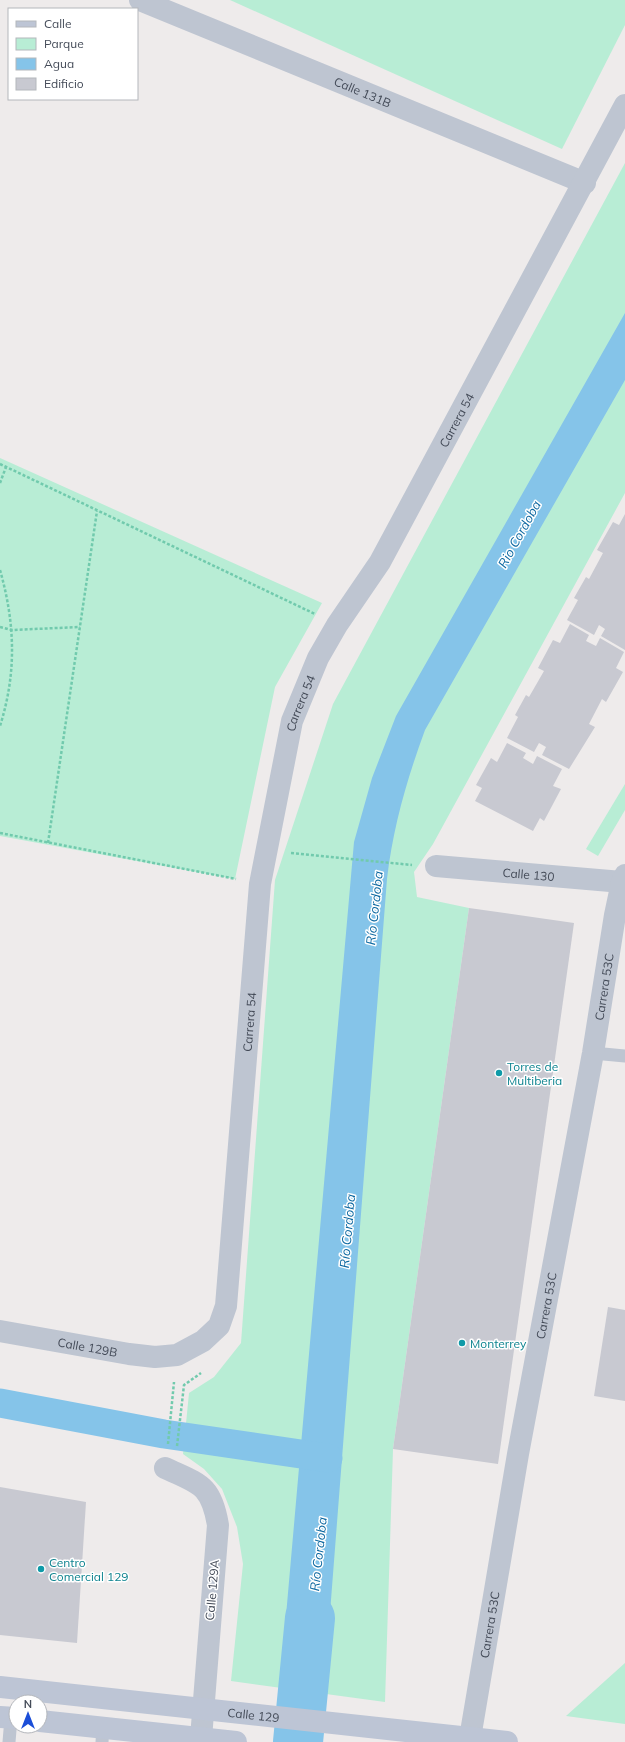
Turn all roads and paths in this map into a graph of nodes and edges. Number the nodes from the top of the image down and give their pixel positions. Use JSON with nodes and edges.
{"nodes":[{"id":1,"x":140,"y":0,"type":"edge"},
{"id":2,"x":625,"y":105,"type":"edge"},
{"id":3,"x":585,"y":183,"type":"junction"},
{"id":4,"x":0,"y":464,"type":"edge"},
{"id":5,"x":6,"y":467,"type":"junction"},
{"id":6,"x":0,"y":483,"type":"edge"},
{"id":7,"x":97,"y":510,"type":"junction"},
{"id":8,"x":0,"y":570,"type":"edge"},
{"id":9,"x":337,"y":625,"type":"junction"},
{"id":10,"x":0,"y":627,"type":"edge"},
{"id":11,"x":80,"y":627,"type":"junction"},
{"id":12,"x":12,"y":630,"type":"junction"},
{"id":13,"x":0,"y":726,"type":"edge"},
{"id":14,"x":0,"y":833,"type":"edge"},
{"id":15,"x":48,"y":843,"type":"junction"},
{"id":16,"x":266,"y":851,"type":"junction"},
{"id":17,"x":408,"y":864,"type":"dead end"},
{"id":18,"x":436,"y":866,"type":"dead end"},
{"id":19,"x":623,"y":878,"type":"edge"},
{"id":20,"x":260,"y":884,"type":"junction"},
{"id":21,"x":593,"y":1053,"type":"junction"},
{"id":22,"x":625,"y":1056,"type":"edge"},
{"id":23,"x":0,"y":1331,"type":"edge"},
{"id":24,"x":177,"y":1355,"type":"joint"},
{"id":25,"x":207,"y":1369,"type":"dead end"},
{"id":26,"x":173,"y":1389,"type":"dead end"},
{"id":27,"x":170,"y":1456,"type":"junction"},
{"id":28,"x":0,"y":1687,"type":"edge"},
{"id":29,"x":203,"y":1709,"type":"junction"},
{"id":30,"x":48,"y":1723,"type":"edge"},
{"id":31,"x":103,"y":1735,"type":"edge"},
{"id":32,"x":201,"y":1738,"type":"junction"},
{"id":33,"x":470,"y":1738,"type":"junction"},
{"id":34,"x":236,"y":1742,"type":"edge"},
{"id":35,"x":507,"y":1742,"type":"edge"}],
"edges":[{"from":1,"to":3,"type":"street","name":"Calle 131B"},
{"from":2,"to":3,"type":"street","name":"Carrera 54"},
{"from":3,"to":9,"type":"street","name":"Carrera 54"},
{"from":4,"to":5,"type":"path"},
{"from":5,"to":6,"type":"path"},
{"from":5,"to":7,"type":"path"},
{"from":7,"to":9,"type":"path"},
{"from":7,"to":11,"type":"path"},
{"from":8,"to":12,"type":"path"},
{"from":9,"to":16,"type":"street","name":"Carrera 54"},
{"from":10,"to":12,"type":"path"},
{"from":11,"to":12,"type":"path"},
{"from":11,"to":15,"type":"path"},
{"from":12,"to":13,"type":"path"},
{"from":14,"to":15,"type":"path"},
{"from":15,"to":20,"type":"path"},
{"from":16,"to":17,"type":"path"},
{"from":16,"to":20,"type":"street","name":"Carrera 54"},
{"from":18,"to":19,"type":"street","name":"Calle 130"},
{"from":19,"to":21,"type":"street","name":"Carrera 53C"},
{"from":20,"to":24,"type":"street","name":"Carrera 54"},
{"from":21,"to":22,"type":"lane"},
{"from":21,"to":33,"type":"street","name":"Carrera 53C"},
{"from":23,"to":24,"type":"street","name":"Calle 129B"},
{"from":25,"to":27,"type":"path"},
{"from":26,"to":27,"type":"path"},
{"from":27,"to":29,"type":"street","name":"Calle 129A"},
{"from":28,"to":29,"type":"main road","name":"Calle 129"},
{"from":29,"to":32,"type":"street","name":"Calle 129A"},
{"from":29,"to":33,"type":"main road","name":"Calle 129"},
{"from":30,"to":31,"type":"main road"},
{"from":31,"to":32,"type":"main road"},
{"from":32,"to":34,"type":"main road"},
{"from":33,"to":35,"type":"main road","name":"Calle 129"}]}
